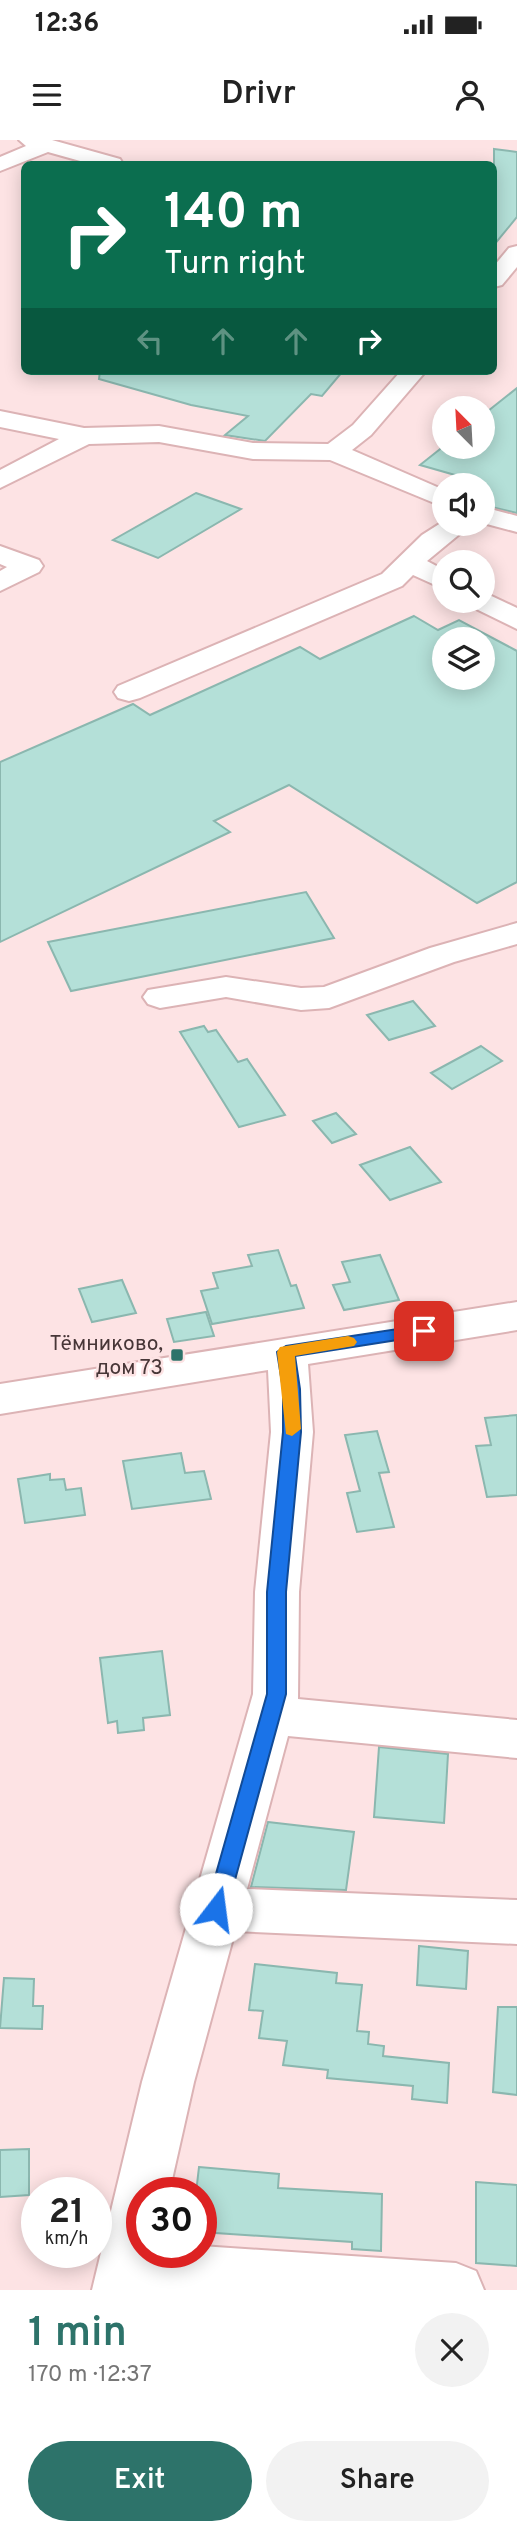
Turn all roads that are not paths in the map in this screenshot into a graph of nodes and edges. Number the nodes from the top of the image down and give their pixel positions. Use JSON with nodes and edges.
{"nodes":[{"id":1,"x":37,"y":143,"type":"edge"},
{"id":2,"x":101,"y":161,"type":"edge"},
{"id":3,"x":0,"y":166,"type":"edge"},
{"id":4,"x":517,"y":253,"type":"edge"},
{"id":5,"x":497,"y":276,"type":"edge"},
{"id":6,"x":410,"y":375,"type":"edge"},
{"id":7,"x":0,"y":419,"type":"edge"},
{"id":8,"x":84,"y":436,"type":"junction"},
{"id":9,"x":343,"y":456,"type":"junction"},
{"id":10,"x":0,"y":480,"type":"edge"},
{"id":11,"x":432,"y":511,"type":"edge"},
{"id":12,"x":495,"y":518,"type":"edge"},
{"id":13,"x":517,"y":524,"type":"edge"},
{"id":14,"x":432,"y":530,"type":"edge"},
{"id":15,"x":0,"y":554,"type":"edge"},
{"id":16,"x":410,"y":563,"type":"junction"},
{"id":17,"x":432,"y":575,"type":"edge"},
{"id":18,"x":0,"y":583,"type":"edge"},
{"id":19,"x":495,"y":608,"type":"edge"},
{"id":20,"x":517,"y":620,"type":"edge"},
{"id":21,"x":129,"y":692,"type":"dead end"},
{"id":22,"x":517,"y":933,"type":"edge"},
{"id":23,"x":160,"y":997,"type":"dead end"},
{"id":24,"x":517,"y":1316,"type":"edge"},
{"id":25,"x":286,"y":1352,"type":"junction"},
{"id":26,"x":0,"y":1399,"type":"edge"},
{"id":27,"x":270,"y":1716,"type":"junction"},
{"id":28,"x":517,"y":1739,"type":"edge"},
{"id":29,"x":216,"y":1909,"type":"junction"},
{"id":30,"x":517,"y":1922,"type":"edge"},
{"id":31,"x":146,"y":2177,"type":"edge"},
{"id":32,"x":123,"y":2279,"type":"edge"},
{"id":33,"x":456,"y":2290,"type":"edge"}],
"edges":[{"from":1,"to":2,"type":"street"},
{"from":1,"to":3,"type":"street"},
{"from":4,"to":5,"type":"street"},
{"from":6,"to":9,"type":"street"},
{"from":7,"to":8,"type":"street"},
{"from":8,"to":9,"type":"street"},
{"from":8,"to":10,"type":"street"},
{"from":9,"to":11,"type":"street"},
{"from":12,"to":13,"type":"street"},
{"from":14,"to":16,"type":"street"},
{"from":15,"to":18,"type":"street"},
{"from":16,"to":17,"type":"street"},
{"from":16,"to":21,"type":"street"},
{"from":19,"to":20,"type":"street"},
{"from":22,"to":23,"type":"street"},
{"from":24,"to":25,"type":"street"},
{"from":25,"to":26,"type":"street"},
{"from":25,"to":27,"type":"street"},
{"from":27,"to":28,"type":"street"},
{"from":27,"to":29,"type":"street"},
{"from":29,"to":30,"type":"street"},
{"from":29,"to":31,"type":"street"},
{"from":32,"to":33,"type":"street"}]}
